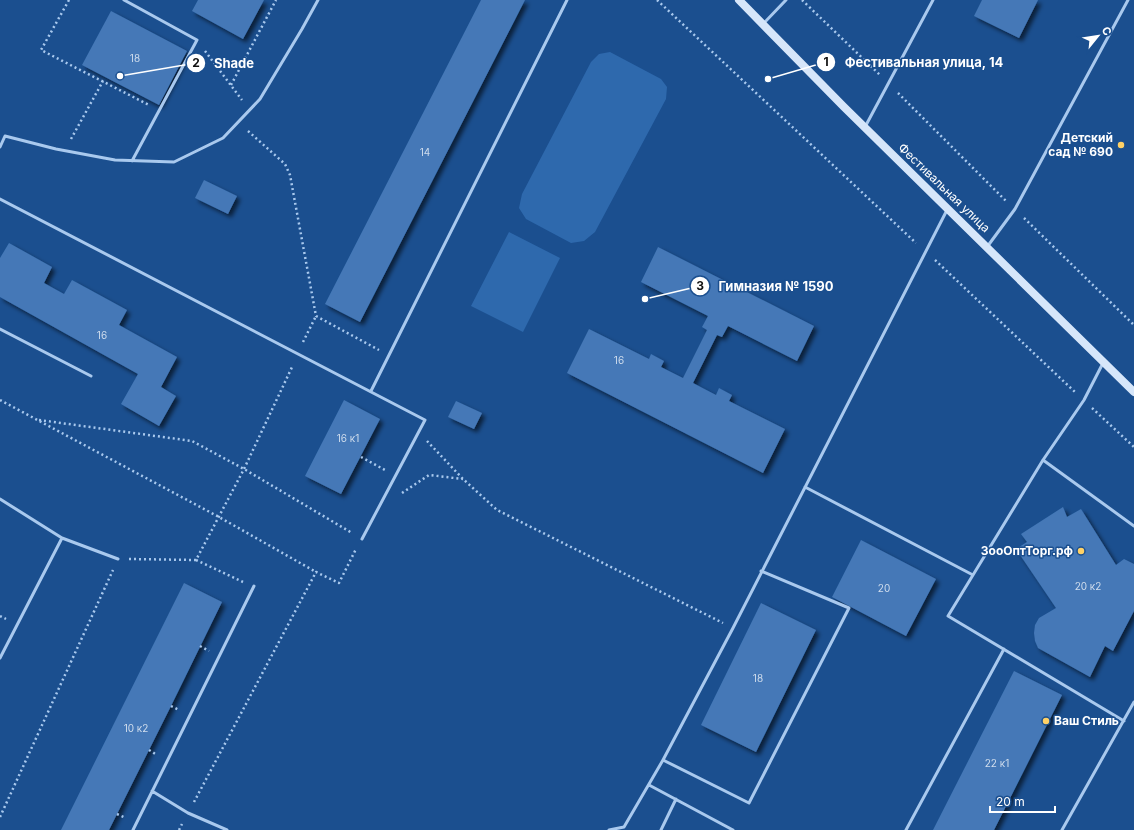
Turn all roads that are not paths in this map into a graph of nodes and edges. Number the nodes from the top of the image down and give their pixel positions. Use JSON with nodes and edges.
{"nodes":[{"id":1,"x":124,"y":0,"type":"edge"},
{"id":2,"x":318,"y":0,"type":"edge"},
{"id":3,"x":567,"y":0,"type":"edge"},
{"id":4,"x":739,"y":0,"type":"edge"},
{"id":5,"x":786,"y":0,"type":"edge"},
{"id":6,"x":933,"y":0,"type":"edge"},
{"id":7,"x":1128,"y":0,"type":"edge"},
{"id":8,"x":763,"y":24,"type":"junction"},
{"id":9,"x":865,"y":127,"type":"junction"},
{"id":10,"x":0,"y":147,"type":"edge"},
{"id":11,"x":132,"y":161,"type":"junction"},
{"id":12,"x":0,"y":199,"type":"edge"},
{"id":13,"x":948,"y":209,"type":"junction"},
{"id":14,"x":988,"y":247,"type":"junction"},
{"id":15,"x":0,"y":329,"type":"edge"},
{"id":16,"x":1103,"y":362,"type":"junction"},
{"id":17,"x":91,"y":376,"type":"dead end"},
{"id":18,"x":371,"y":392,"type":"junction"},
{"id":19,"x":1134,"y":392,"type":"edge"},
{"id":20,"x":1043,"y":460,"type":"junction"},
{"id":21,"x":805,"y":487,"type":"junction"},
{"id":22,"x":0,"y":500,"type":"edge"},
{"id":23,"x":1134,"y":526,"type":"edge"},
{"id":24,"x":62,"y":538,"type":"junction"},
{"id":25,"x":362,"y":539,"type":"road end"},
{"id":26,"x":118,"y":559,"type":"road end"},
{"id":27,"x":761,"y":571,"type":"junction"},
{"id":28,"x":973,"y":575,"type":"junction"},
{"id":29,"x":254,"y":586,"type":"road end"},
{"id":30,"x":1004,"y":649,"type":"junction"},
{"id":31,"x":0,"y":658,"type":"edge"},
{"id":32,"x":1134,"y":702,"type":"edge"},
{"id":33,"x":1124,"y":721,"type":"junction"},
{"id":34,"x":663,"y":760,"type":"junction"},
{"id":35,"x":649,"y":785,"type":"junction"},
{"id":36,"x":152,"y":791,"type":"junction"},
{"id":37,"x":676,"y":799,"type":"junction"},
{"id":38,"x":133,"y":830,"type":"edge"},
{"id":39,"x":227,"y":830,"type":"edge"},
{"id":40,"x":609,"y":830,"type":"edge"},
{"id":41,"x":661,"y":830,"type":"edge"},
{"id":42,"x":733,"y":830,"type":"edge"},
{"id":43,"x":906,"y":830,"type":"edge"},
{"id":44,"x":1062,"y":830,"type":"edge"}],
"edges":[{"from":1,"to":11,"type":"lane"},
{"from":2,"to":11,"type":"lane"},
{"from":3,"to":18,"type":"lane"},
{"from":4,"to":8,"type":"street","name":"Фестивальная улица"},
{"from":5,"to":8,"type":"lane"},
{"from":6,"to":9,"type":"lane"},
{"from":7,"to":14,"type":"lane"},
{"from":8,"to":9,"type":"street","name":"Фестивальная улица"},
{"from":9,"to":13,"type":"street","name":"Фестивальная улица"},
{"from":10,"to":11,"type":"lane"},
{"from":12,"to":18,"type":"lane"},
{"from":13,"to":14,"type":"street","name":"Фестивальная улица"},
{"from":13,"to":21,"type":"lane"},
{"from":14,"to":16,"type":"street","name":"Фестивальная улица"},
{"from":15,"to":17,"type":"lane"},
{"from":16,"to":19,"type":"street","name":"Фестивальная улица"},
{"from":16,"to":20,"type":"lane"},
{"from":18,"to":25,"type":"lane"},
{"from":20,"to":23,"type":"lane"},
{"from":20,"to":28,"type":"lane"},
{"from":21,"to":27,"type":"lane"},
{"from":21,"to":28,"type":"lane"},
{"from":22,"to":24,"type":"lane"},
{"from":24,"to":26,"type":"lane"},
{"from":24,"to":31,"type":"lane"},
{"from":27,"to":34,"type":"lane"},
{"from":27,"to":34,"type":"lane"},
{"from":28,"to":30,"type":"lane"},
{"from":29,"to":36,"type":"lane"},
{"from":30,"to":33,"type":"lane"},
{"from":30,"to":43,"type":"lane"},
{"from":32,"to":33,"type":"lane"},
{"from":33,"to":44,"type":"lane"},
{"from":34,"to":35,"type":"lane"},
{"from":35,"to":37,"type":"lane"},
{"from":35,"to":40,"type":"lane"},
{"from":36,"to":38,"type":"lane"},
{"from":36,"to":39,"type":"lane"},
{"from":37,"to":41,"type":"lane"},
{"from":37,"to":42,"type":"lane"}]}
